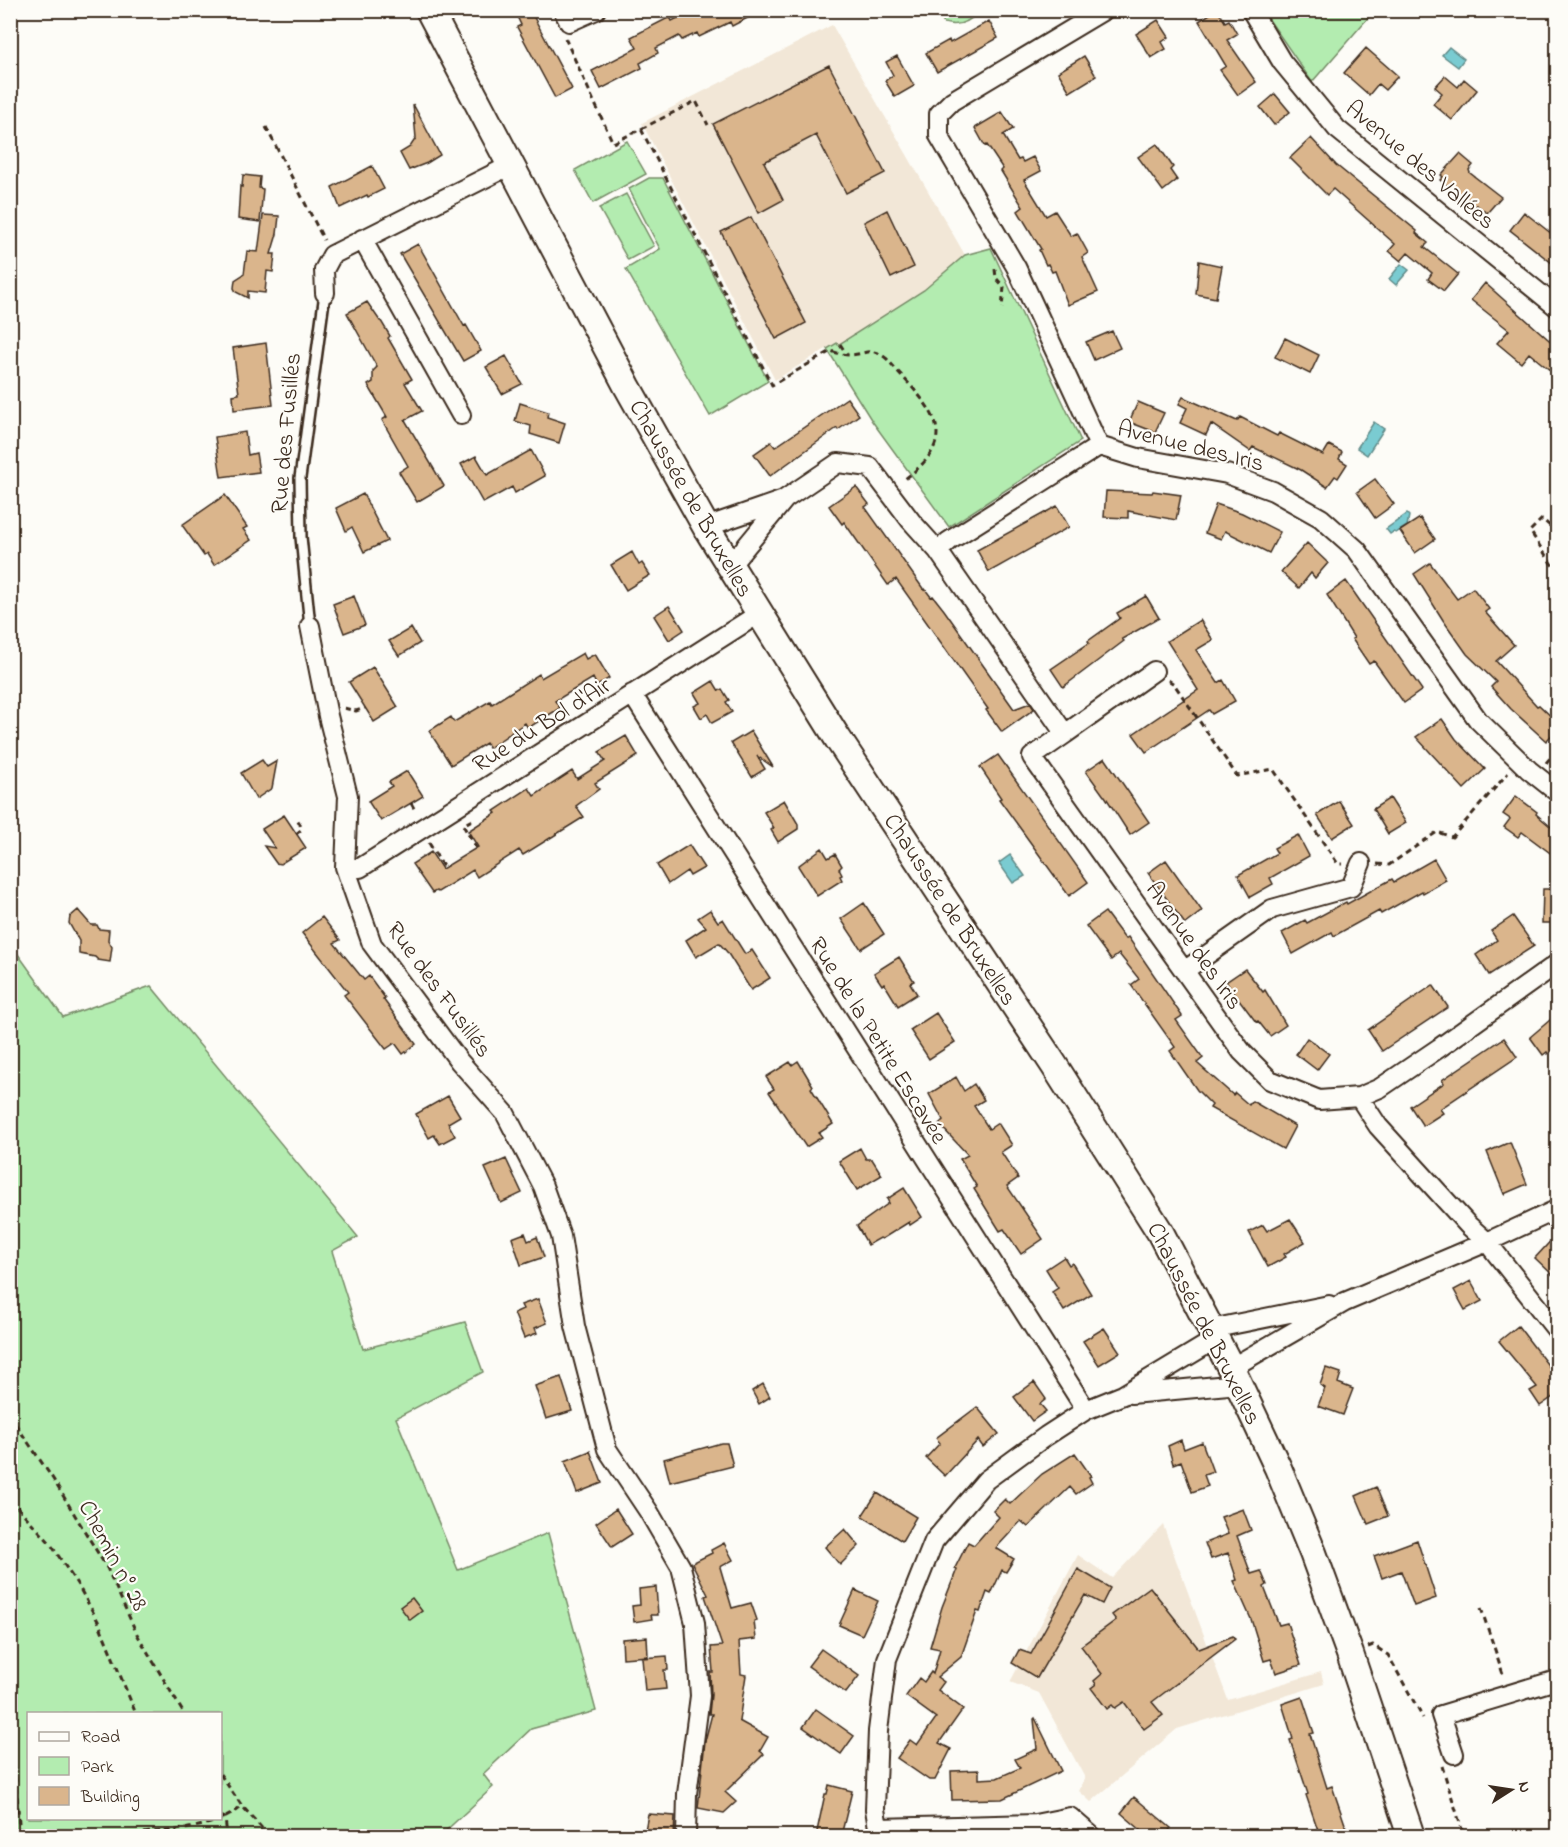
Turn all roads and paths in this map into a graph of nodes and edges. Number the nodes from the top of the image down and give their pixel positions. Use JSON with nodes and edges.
{"nodes":[{"id":1,"x":429,"y":10,"type":"edge"},
{"id":2,"x":596,"y":10,"type":"edge"},
{"id":3,"x":1104,"y":10,"type":"edge"},
{"id":4,"x":1251,"y":10,"type":"edge"},
{"id":5,"x":566,"y":16,"type":"edge"},
{"id":6,"x":708,"y":124,"type":"dead end"},
{"id":7,"x":266,"y":127,"type":"dead end"},
{"id":8,"x":641,"y":129,"type":"junction"},
{"id":9,"x":509,"y":166,"type":"junction"},
{"id":10,"x":362,"y":239,"type":"junction"},
{"id":11,"x":332,"y":255,"type":"junction"},
{"id":12,"x":325,"y":293,"type":"joint"},
{"id":13,"x":1557,"y":308,"type":"edge"},
{"id":14,"x":840,"y":344,"type":"dead end"},
{"id":15,"x":847,"y":355,"type":"junction"},
{"id":16,"x":461,"y":415,"type":"dead end"},
{"id":17,"x":1099,"y":446,"type":"junction"},
{"id":18,"x":888,"y":491,"type":"junction"},
{"id":19,"x":786,"y":499,"type":"junction"},
{"id":20,"x":706,"y":527,"type":"junction"},
{"id":21,"x":1557,"y":533,"type":"edge"},
{"id":22,"x":938,"y":551,"type":"junction"},
{"id":23,"x":730,"y":566,"type":"junction"},
{"id":24,"x":1557,"y":573,"type":"edge"},
{"id":25,"x":760,"y":613,"type":"junction"},
{"id":26,"x":310,"y":626,"type":"joint"},
{"id":27,"x":1154,"y":671,"type":"joint"},
{"id":28,"x":632,"y":694,"type":"junction"},
{"id":29,"x":337,"y":704,"type":"dead end"},
{"id":30,"x":365,"y":708,"type":"dead end"},
{"id":31,"x":1065,"y":734,"type":"junction"},
{"id":32,"x":1519,"y":761,"type":"junction"},
{"id":33,"x":1557,"y":793,"type":"edge"},
{"id":34,"x":297,"y":819,"type":"dead end"},
{"id":35,"x":472,"y":820,"type":"dead end"},
{"id":36,"x":420,"y":829,"type":"junction"},
{"id":37,"x":296,"y":834,"type":"dead end"},
{"id":38,"x":476,"y":848,"type":"dead end"},
{"id":39,"x":1360,"y":863,"type":"junction"},
{"id":40,"x":345,"y":867,"type":"junction"},
{"id":41,"x":442,"y":869,"type":"dead end"},
{"id":42,"x":1557,"y":963,"type":"edge"},
{"id":43,"x":1184,"y":971,"type":"junction"},
{"id":44,"x":1359,"y":1097,"type":"junction"},
{"id":45,"x":1557,"y":1209,"type":"edge"},
{"id":46,"x":1487,"y":1242,"type":"junction"},
{"id":47,"x":1345,"y":1302,"type":"junction"},
{"id":48,"x":1557,"y":1332,"type":"edge"},
{"id":49,"x":1214,"y":1334,"type":"junction"},
{"id":50,"x":1235,"y":1376,"type":"junction"},
{"id":51,"x":1123,"y":1395,"type":"junction"},
{"id":52,"x":1086,"y":1410,"type":"junction"},
{"id":53,"x":10,"y":1416,"type":"edge"},
{"id":54,"x":10,"y":1498,"type":"edge"},
{"id":55,"x":1480,"y":1608,"type":"dead end"},
{"id":56,"x":1388,"y":1655,"type":"dead end"},
{"id":57,"x":1557,"y":1682,"type":"edge"},
{"id":58,"x":1510,"y":1694,"type":"junction"},
{"id":59,"x":10,"y":1702,"type":"edge"},
{"id":60,"x":136,"y":1712,"type":"edge"},
{"id":61,"x":183,"y":1712,"type":"edge"},
{"id":62,"x":1426,"y":1724,"type":"dead end"},
{"id":63,"x":1447,"y":1758,"type":"joint"},
{"id":64,"x":222,"y":1777,"type":"edge"},
{"id":65,"x":242,"y":1806,"type":"junction"},
{"id":66,"x":223,"y":1817,"type":"edge"},
{"id":67,"x":212,"y":1820,"type":"edge"},
{"id":68,"x":876,"y":1832,"type":"edge"},
{"id":69,"x":20,"y":1836,"type":"edge"},
{"id":70,"x":134,"y":1836,"type":"edge"},
{"id":71,"x":227,"y":1836,"type":"edge"},
{"id":72,"x":269,"y":1836,"type":"edge"},
{"id":73,"x":686,"y":1836,"type":"edge"},
{"id":74,"x":1092,"y":1836,"type":"edge"},
{"id":75,"x":1411,"y":1836,"type":"edge"},
{"id":76,"x":1464,"y":1836,"type":"edge"}],
"edges":[{"from":1,"to":9,"type":"main road","name":"Chaussée de Bruxelles"},
{"from":2,"to":5,"type":"street"},
{"from":3,"to":17,"type":"street","name":"Avenue des Iris"},
{"from":4,"to":13,"type":"street","name":"Avenue des Vallées"},
{"from":5,"to":8,"type":"path"},
{"from":6,"to":8,"type":"path"},
{"from":7,"to":11,"type":"path"},
{"from":8,"to":15,"type":"path"},
{"from":9,"to":10,"type":"street"},
{"from":9,"to":20,"type":"main road","name":"Chaussée de Bruxelles"},
{"from":10,"to":11,"type":"street"},
{"from":10,"to":16,"type":"street"},
{"from":11,"to":12,"type":"street","name":"Rue des Fusillés"},
{"from":12,"to":26,"type":"lane","name":"Rue des Fusillés"},
{"from":14,"to":15,"type":"path"},
{"from":15,"to":18,"type":"path"},
{"from":17,"to":22,"type":"street"},
{"from":17,"to":32,"type":"street","name":"Avenue des Iris"},
{"from":18,"to":19,"type":"street"},
{"from":18,"to":22,"type":"street"},
{"from":19,"to":20,"type":"street"},
{"from":19,"to":23,"type":"street"},
{"from":20,"to":23,"type":"main road","name":"Chaussée de Bruxelles"},
{"from":21,"to":24,"type":"path"},
{"from":22,"to":31,"type":"street"},
{"from":23,"to":25,"type":"main road","name":"Chaussée de Bruxelles"},
{"from":25,"to":28,"type":"street","name":"Rue du Bol d'Air"},
{"from":25,"to":49,"type":"main road","name":"Chaussée de Bruxelles"},
{"from":26,"to":40,"type":"street","name":"Rue des Fusillés"},
{"from":27,"to":31,"type":"street"},
{"from":27,"to":39,"type":"path"},
{"from":28,"to":36,"type":"street","name":"Rue du Bol d'Air"},
{"from":28,"to":52,"type":"street","name":"Rue de la Petite Escavée"},
{"from":29,"to":30,"type":"path"},
{"from":31,"to":43,"type":"street","name":"Avenue des Iris"},
{"from":32,"to":33,"type":"street","name":"Avenue des Iris"},
{"from":32,"to":39,"type":"path"},
{"from":34,"to":37,"type":"path"},
{"from":35,"to":38,"type":"path"},
{"from":36,"to":40,"type":"street","name":"Rue du Bol d'Air"},
{"from":36,"to":41,"type":"path"},
{"from":39,"to":43,"type":"street"},
{"from":40,"to":73,"type":"street","name":"Rue des Fusillés"},
{"from":42,"to":44,"type":"street","name":"Avenue des Iris"},
{"from":43,"to":44,"type":"street","name":"Avenue des Iris"},
{"from":44,"to":46,"type":"street"},
{"from":45,"to":46,"type":"street"},
{"from":46,"to":47,"type":"street"},
{"from":46,"to":48,"type":"street"},
{"from":47,"to":49,"type":"street"},
{"from":47,"to":50,"type":"street"},
{"from":49,"to":50,"type":"main road","name":"Chaussée de Bruxelles"},
{"from":49,"to":51,"type":"street"},
{"from":50,"to":51,"type":"street"},
{"from":50,"to":75,"type":"main road","name":"Chaussée de Bruxelles"},
{"from":51,"to":52,"type":"street"},
{"from":52,"to":68,"type":"street"},
{"from":53,"to":61,"type":"path","name":"Chemin n° 28"},
{"from":54,"to":60,"type":"path"},
{"from":55,"to":58,"type":"path"},
{"from":56,"to":62,"type":"path"},
{"from":57,"to":58,"type":"street"},
{"from":58,"to":63,"type":"street"},
{"from":59,"to":69,"type":"path"},
{"from":63,"to":76,"type":"path"},
{"from":64,"to":65,"type":"path"},
{"from":65,"to":66,"type":"path"},
{"from":65,"to":72,"type":"path"},
{"from":66,"to":71,"type":"path"},
{"from":67,"to":70,"type":"path"},
{"from":68,"to":74,"type":"street"}]}
